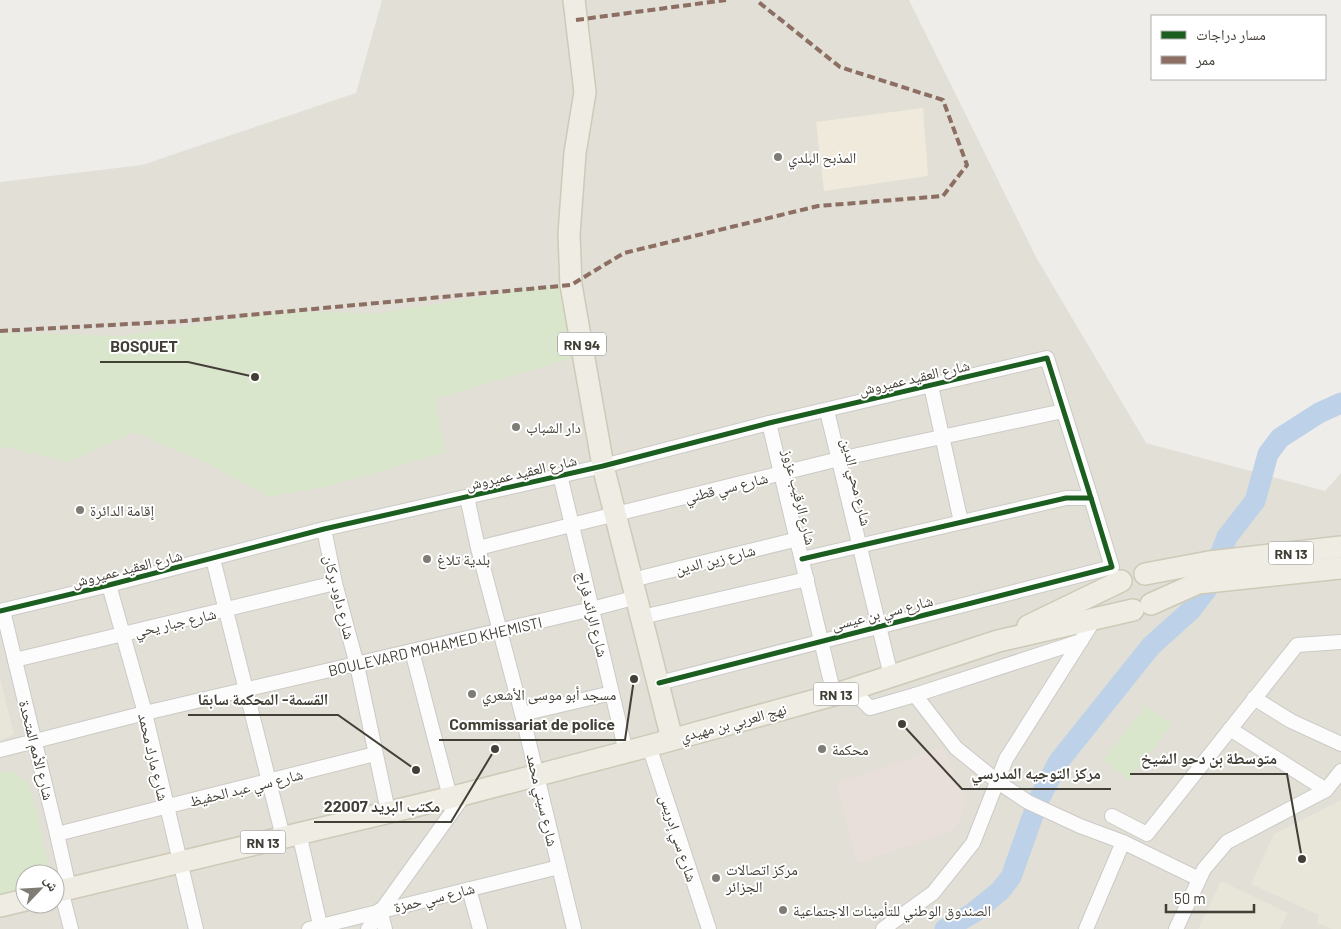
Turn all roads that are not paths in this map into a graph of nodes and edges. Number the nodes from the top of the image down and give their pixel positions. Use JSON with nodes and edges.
{"nodes":[{"id":1,"x":574,"y":0,"type":"edge"},
{"id":2,"x":930,"y":386,"type":"junction"},
{"id":3,"x":827,"y":411,"type":"junction"},
{"id":4,"x":1063,"y":411,"type":"junction"},
{"id":5,"x":769,"y":423,"type":"junction"},
{"id":6,"x":943,"y":437,"type":"junction"},
{"id":7,"x":839,"y":459,"type":"junction"},
{"id":8,"x":603,"y":466,"type":"junction"},
{"id":9,"x":782,"y":473,"type":"junction"},
{"id":10,"x":560,"y":475,"type":"junction"},
{"id":11,"x":467,"y":497,"type":"junction"},
{"id":12,"x":1091,"y":498,"type":"junction"},
{"id":13,"x":615,"y":515,"type":"junction"},
{"id":14,"x":961,"y":522,"type":"junction"},
{"id":15,"x":571,"y":526,"type":"junction"},
{"id":16,"x":324,"y":530,"type":"junction"},
{"id":17,"x":798,"y":539,"type":"junction"},
{"id":18,"x":860,"y":546,"type":"junction"},
{"id":19,"x":1341,"y":547,"type":"edge"},
{"id":20,"x":478,"y":548,"type":"junction"},
{"id":21,"x":213,"y":559,"type":"junction"},
{"id":22,"x":802,"y":559,"type":"junction"},
{"id":23,"x":1241,"y":568,"type":"junction"},
{"id":24,"x":1341,"y":568,"type":"edge"},
{"id":25,"x":1117,"y":574,"type":"junction"},
{"id":26,"x":1145,"y":574,"type":"junction"},
{"id":27,"x":807,"y":579,"type":"junction"},
{"id":28,"x":335,"y":582,"type":"junction"},
{"id":29,"x":109,"y":585,"type":"junction"},
{"id":30,"x":634,"y":588,"type":"junction"},
{"id":31,"x":1142,"y":607,"type":"junction"},
{"id":32,"x":592,"y":609,"type":"junction"},
{"id":33,"x":227,"y":610,"type":"junction"},
{"id":34,"x":2,"y":611,"type":"edge"},
{"id":35,"x":642,"y":618,"type":"junction"},
{"id":36,"x":1094,"y":620,"type":"junction"},
{"id":37,"x":878,"y":626,"type":"junction"},
{"id":38,"x":501,"y":629,"type":"junction"},
{"id":39,"x":122,"y":634,"type":"junction"},
{"id":40,"x":822,"y":640,"type":"junction"},
{"id":41,"x":998,"y":641,"type":"junction"},
{"id":42,"x":1081,"y":641,"type":"junction"},
{"id":43,"x":1341,"y":642,"type":"edge"},
{"id":44,"x":412,"y":651,"type":"junction"},
{"id":45,"x":15,"y":660,"type":"junction"},
{"id":46,"x":356,"y":665,"type":"junction"},
{"id":47,"x":891,"y":676,"type":"junction"},
{"id":48,"x":659,"y":683,"type":"junction"},
{"id":49,"x":245,"y":690,"type":"junction"},
{"id":50,"x":842,"y":692,"type":"junction"},
{"id":51,"x":612,"y":694,"type":"junction"},
{"id":52,"x":915,"y":695,"type":"junction"},
{"id":53,"x":1254,"y":698,"type":"junction"},
{"id":54,"x":145,"y":713,"type":"junction"},
{"id":55,"x":522,"y":714,"type":"junction"},
{"id":56,"x":1230,"y":729,"type":"junction"},
{"id":57,"x":672,"y":739,"type":"junction"},
{"id":58,"x":34,"y":741,"type":"junction"},
{"id":59,"x":1341,"y":744,"type":"edge"},
{"id":60,"x":649,"y":746,"type":"junction"},
{"id":61,"x":0,"y":750,"type":"edge"},
{"id":62,"x":626,"y":752,"type":"junction"},
{"id":63,"x":375,"y":754,"type":"junction"},
{"id":64,"x":1341,"y":771,"type":"edge"},
{"id":65,"x":538,"y":774,"type":"junction"},
{"id":66,"x":268,"y":781,"type":"junction"},
{"id":67,"x":998,"y":782,"type":"junction"},
{"id":68,"x":1326,"y":790,"type":"junction"},
{"id":69,"x":457,"y":796,"type":"junction"},
{"id":70,"x":166,"y":807,"type":"junction"},
{"id":71,"x":388,"y":811,"type":"junction"},
{"id":72,"x":1112,"y":816,"type":"dead end"},
{"id":73,"x":57,"y":834,"type":"junction"},
{"id":74,"x":291,"y":835,"type":"junction"},
{"id":75,"x":1123,"y":842,"type":"junction"},
{"id":76,"x":180,"y":862,"type":"junction"},
{"id":77,"x":60,"y":864,"type":"edge"},
{"id":78,"x":559,"y":867,"type":"junction"},
{"id":79,"x":1199,"y":879,"type":"junction"},
{"id":80,"x":65,"y":889,"type":"edge"},
{"id":81,"x":469,"y":889,"type":"junction"},
{"id":82,"x":15,"y":902,"type":"edge"},
{"id":83,"x":65,"y":905,"type":"edge"},
{"id":84,"x":0,"y":906,"type":"edge"},
{"id":85,"x":380,"y":910,"type":"junction"},
{"id":86,"x":317,"y":928,"type":"edge"},
{"id":87,"x":70,"y":929,"type":"edge"},
{"id":88,"x":196,"y":929,"type":"edge"},
{"id":89,"x":368,"y":929,"type":"edge"},
{"id":90,"x":385,"y":929,"type":"edge"},
{"id":91,"x":480,"y":929,"type":"edge"},
{"id":92,"x":574,"y":929,"type":"edge"},
{"id":93,"x":708,"y":929,"type":"edge"},
{"id":94,"x":883,"y":929,"type":"edge"},
{"id":95,"x":1086,"y":929,"type":"edge"},
{"id":96,"x":1176,"y":929,"type":"edge"}],
"edges":[{"from":1,"to":8,"type":"main road","number":"RN 94"},
{"from":2,"to":3,"type":"street","name":"شارع العقيد عميروش"},
{"from":2,"to":4,"type":"street","name":"شارع العقيد عميروش"},
{"from":2,"to":6,"type":"street"},
{"from":3,"to":5,"type":"street","name":"شارع العقيد عميروش"},
{"from":3,"to":7,"type":"street","name":"شارع محي الدين"},
{"from":4,"to":6,"type":"street","name":"شارع سي قطني"},
{"from":4,"to":12,"type":"street"},
{"from":5,"to":8,"type":"street","name":"شارع العقيد عميروش"},
{"from":5,"to":9,"type":"street","name":"شارع الرقيب عزوز"},
{"from":6,"to":7,"type":"street","name":"شارع سي قطني"},
{"from":6,"to":14,"type":"street"},
{"from":7,"to":9,"type":"street","name":"شارع سي قطني"},
{"from":7,"to":18,"type":"street","name":"شارع محي الدين"},
{"from":8,"to":10,"type":"street","name":"شارع العقيد عميروش"},
{"from":8,"to":13,"type":"main road","number":"RN 94"},
{"from":9,"to":13,"type":"street","name":"شارع سي قطني"},
{"from":9,"to":17,"type":"street","name":"شارع الرقيب عزوز"},
{"from":10,"to":11,"type":"street","name":"شارع العقيد عميروش"},
{"from":10,"to":15,"type":"street","name":"شارع الرائد فراج"},
{"from":11,"to":16,"type":"street","name":"شارع العقيد عميروش"},
{"from":11,"to":20,"type":"street","name":"شارع سيني محمد"},
{"from":12,"to":14,"type":"street"},
{"from":12,"to":25,"type":"street"},
{"from":13,"to":15,"type":"street","name":"شارع سي قطني"},
{"from":13,"to":30,"type":"main road","number":"RN 94"},
{"from":14,"to":18,"type":"street"},
{"from":15,"to":20,"type":"street","name":"شارع سي قطني"},
{"from":15,"to":32,"type":"street","name":"شارع الرائد فراج"},
{"from":16,"to":21,"type":"street","name":"شارع العقيد عميروش"},
{"from":16,"to":28,"type":"street","name":"شارع داود بركان"},
{"from":17,"to":22,"type":"street","name":"شارع الرقيب عزوز"},
{"from":17,"to":30,"type":"street","name":"شارع زين الدين"},
{"from":18,"to":22,"type":"street"},
{"from":18,"to":37,"type":"street","name":"شارع محي الدين"},
{"from":19,"to":23,"type":"main road","number":"RN 13"},
{"from":20,"to":38,"type":"street","name":"شارع سيني محمد"},
{"from":21,"to":29,"type":"street","name":"شارع العقيد عميروش"},
{"from":21,"to":33,"type":"street"},
{"from":22,"to":27,"type":"street","name":"شارع الرقيب عزوز"},
{"from":23,"to":24,"type":"main road","number":"RN 13"},
{"from":23,"to":26,"type":"main road","number":"RN 13"},
{"from":23,"to":31,"type":"main road","number":"RN 13"},
{"from":25,"to":26,"type":"main road"},
{"from":25,"to":31,"type":"main road"},
{"from":25,"to":37,"type":"street","name":"شارع سي بن عيسى"},
{"from":25,"to":41,"type":"main road","number":"RN 13"},
{"from":26,"to":31,"type":"main road"},
{"from":27,"to":35,"type":"street"},
{"from":27,"to":40,"type":"street","name":"شارع الرقيب عزوز"},
{"from":28,"to":33,"type":"street","name":"شارع جبار يحي"},
{"from":28,"to":46,"type":"street","name":"شارع داود بركان"},
{"from":29,"to":34,"type":"street","name":"شارع العقيد عميروش"},
{"from":29,"to":39,"type":"street","name":"شارع مارك محمد"},
{"from":30,"to":32,"type":"street","name":"BOULEVARD MOHAMED KHEMISTI"},
{"from":30,"to":35,"type":"main road","number":"RN 94"},
{"from":31,"to":36,"type":"main road","number":"RN 13"},
{"from":32,"to":38,"type":"street","name":"BOULEVARD MOHAMED KHEMISTI"},
{"from":32,"to":51,"type":"street","name":"شارع الرائد فراج"},
{"from":33,"to":39,"type":"street","name":"شارع جبار يحي"},
{"from":33,"to":49,"type":"street"},
{"from":34,"to":45,"type":"street","name":"شارع الأمم المتحدة"},
{"from":35,"to":48,"type":"main road","number":"RN 94"},
{"from":36,"to":41,"type":"main road","number":"RN 13"},
{"from":36,"to":42,"type":"street"},
{"from":37,"to":40,"type":"street","name":"شارع سي بن عيسى"},
{"from":37,"to":47,"type":"street","name":"شارع محي الدين"},
{"from":38,"to":44,"type":"street","name":"BOULEVARD MOHAMED KHEMISTI"},
{"from":38,"to":55,"type":"street","name":"شارع سيني محمد"},
{"from":39,"to":45,"type":"street","name":"شارع جبار يحي"},
{"from":39,"to":54,"type":"street","name":"شارع مارك محمد"},
{"from":40,"to":48,"type":"street","name":"شارع سي بن عيسى"},
{"from":40,"to":50,"type":"street","name":"شارع الرقيب عزوز"},
{"from":41,"to":47,"type":"main road","name":"نهج العربي بن مهيدي","number":"RN 13"},
{"from":42,"to":52,"type":"street"},
{"from":42,"to":67,"type":"street"},
{"from":43,"to":53,"type":"street"},
{"from":44,"to":46,"type":"street","name":"BOULEVARD MOHAMED KHEMISTI"},
{"from":44,"to":69,"type":"street"},
{"from":45,"to":58,"type":"street","name":"شارع الأمم المتحدة"},
{"from":46,"to":49,"type":"street","name":"BOULEVARD MOHAMED KHEMISTI"},
{"from":46,"to":63,"type":"street","name":"شارع داود بركان"},
{"from":47,"to":50,"type":"main road","name":"نهج العربي بن مهيدي","number":"RN 13"},
{"from":48,"to":57,"type":"main road","number":"RN 94"},
{"from":49,"to":54,"type":"street","name":"BOULEVARD MOHAMED KHEMISTI"},
{"from":49,"to":66,"type":"street"},
{"from":50,"to":52,"type":"street"},
{"from":50,"to":57,"type":"main road","name":"نهج العربي بن مهيدي","number":"RN 13"},
{"from":51,"to":55,"type":"street"},
{"from":51,"to":62,"type":"street","name":"شارع الرائد فراج"},
{"from":52,"to":67,"type":"street"},
{"from":53,"to":56,"type":"street"},
{"from":53,"to":59,"type":"street"},
{"from":54,"to":58,"type":"street","name":"BOULEVARD MOHAMED KHEMISTI"},
{"from":54,"to":70,"type":"street","name":"شارع مارك محمد"},
{"from":55,"to":65,"type":"street","name":"شارع سيني محمد"},
{"from":56,"to":68,"type":"street"},
{"from":56,"to":72,"type":"street"},
{"from":57,"to":60,"type":"main road","name":"نهج العربي بن مهيدي","number":"RN 13"},
{"from":58,"to":61,"type":"street","name":"BOULEVARD MOHAMED KHEMISTI"},
{"from":58,"to":73,"type":"street","name":"شارع الأمم المتحدة"},
{"from":60,"to":62,"type":"main road","name":"نهج العربي بن مهيدي","number":"RN 13"},
{"from":60,"to":93,"type":"street","name":"شارع سي إدريس"},
{"from":62,"to":65,"type":"main road","name":"نهج العربي بن مهيدي","number":"RN 13"},
{"from":63,"to":66,"type":"street","name":"شارع سي عبد الحفيظ"},
{"from":63,"to":71,"type":"street","name":"شارع داود بركان"},
{"from":64,"to":68,"type":"street"},
{"from":65,"to":69,"type":"main road","name":"نهج العربي بن مهيدي","number":"RN 13"},
{"from":65,"to":78,"type":"street","name":"شارع سيني محمد"},
{"from":66,"to":70,"type":"street","name":"شارع سي عبد الحفيظ"},
{"from":66,"to":74,"type":"street"},
{"from":67,"to":75,"type":"street"},
{"from":67,"to":94,"type":"street"},
{"from":68,"to":79,"type":"street"},
{"from":69,"to":71,"type":"main road","number":"RN 13"},
{"from":69,"to":85,"type":"street"},
{"from":70,"to":73,"type":"street","name":"شارع سي عبد الحفيظ"},
{"from":70,"to":76,"type":"street","name":"شارع مارك محمد"},
{"from":71,"to":74,"type":"main road","number":"RN 13"},
{"from":73,"to":77,"type":"street","name":"شارع الأمم المتحدة"},
{"from":74,"to":76,"type":"main road","number":"RN 13"},
{"from":74,"to":86,"type":"street"},
{"from":75,"to":79,"type":"street"},
{"from":75,"to":95,"type":"street"},
{"from":76,"to":80,"type":"main road","number":"RN 13"},
{"from":76,"to":88,"type":"street","name":"شارع مارك محمد"},
{"from":78,"to":81,"type":"street","name":"شارع سي حمزة"},
{"from":78,"to":92,"type":"street","name":"شارع سيني محمد"},
{"from":79,"to":96,"type":"street"},
{"from":81,"to":85,"type":"street","name":"شارع سي حمزة"},
{"from":81,"to":91,"type":"street"},
{"from":82,"to":84,"type":"main road"},
{"from":83,"to":87,"type":"street","name":"شارع الأمم المتحدة"},
{"from":85,"to":86,"type":"street","name":"شارع سي حمزة"},
{"from":85,"to":89,"type":"street"},
{"from":85,"to":90,"type":"street"}]}
